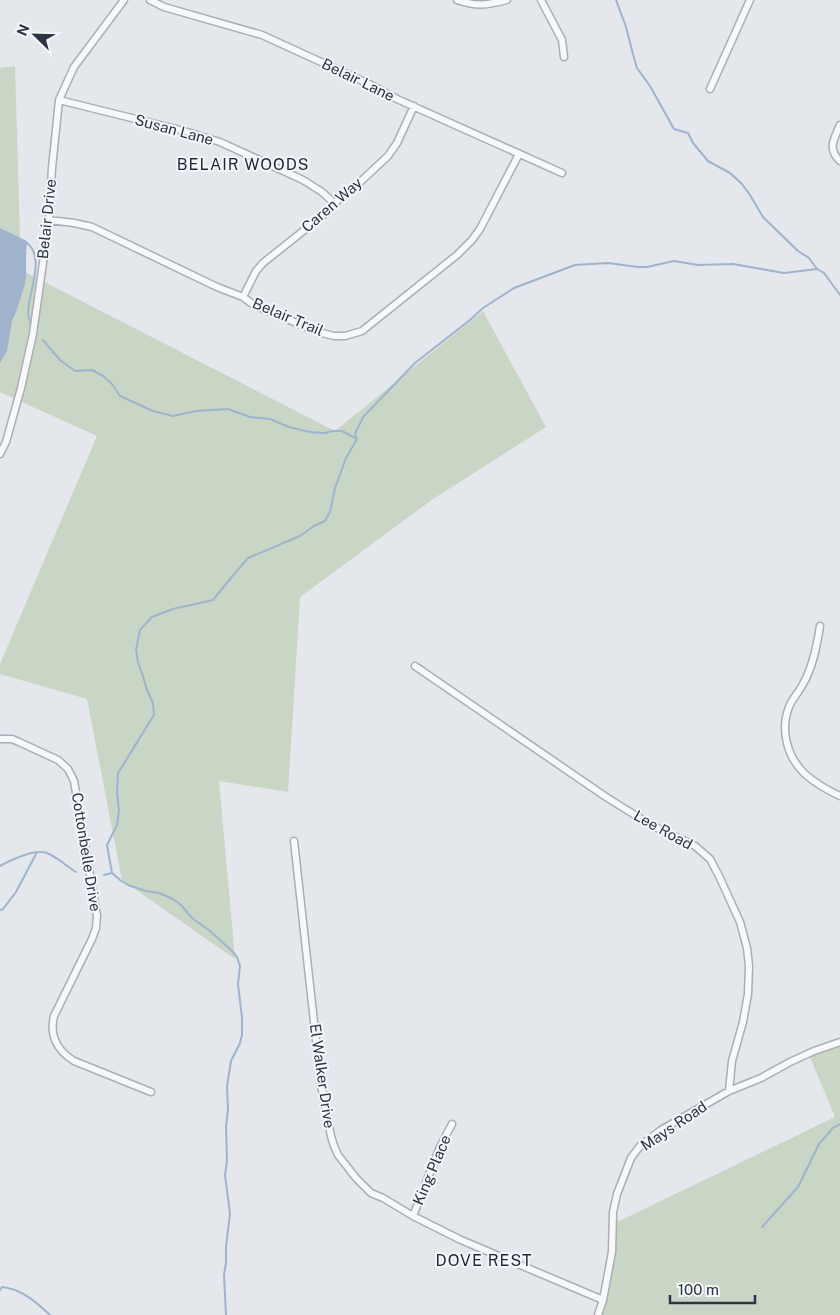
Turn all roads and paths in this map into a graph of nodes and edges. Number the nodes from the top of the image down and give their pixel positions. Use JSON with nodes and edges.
{"nodes":[{"id":1,"x":124,"y":0,"type":"edge"},
{"id":2,"x":150,"y":0,"type":"edge"},
{"id":3,"x":457,"y":0,"type":"edge"},
{"id":4,"x":507,"y":0,"type":"edge"},
{"id":5,"x":541,"y":0,"type":"edge"},
{"id":6,"x":750,"y":0,"type":"edge"},
{"id":7,"x":564,"y":57,"type":"dead end"},
{"id":8,"x":710,"y":89,"type":"dead end"},
{"id":9,"x":59,"y":100,"type":"junction"},
{"id":10,"x":414,"y":106,"type":"junction"},
{"id":11,"x":840,"y":125,"type":"edge"},
{"id":12,"x":519,"y":154,"type":"junction"},
{"id":13,"x":840,"y":162,"type":"edge"},
{"id":14,"x":562,"y":173,"type":"dead end"},
{"id":15,"x":335,"y":204,"type":"junction"},
{"id":16,"x":49,"y":220,"type":"junction"},
{"id":17,"x":243,"y":298,"type":"junction"},
{"id":18,"x":0,"y":454,"type":"edge"},
{"id":19,"x":820,"y":626,"type":"dead end"},
{"id":20,"x":415,"y":666,"type":"dead end"},
{"id":21,"x":0,"y":739,"type":"edge"},
{"id":22,"x":840,"y":796,"type":"edge"},
{"id":23,"x":294,"y":841,"type":"dead end"},
{"id":24,"x":840,"y":1042,"type":"edge"},
{"id":25,"x":729,"y":1091,"type":"junction"},
{"id":26,"x":151,"y":1092,"type":"dead end"},
{"id":27,"x":452,"y":1124,"type":"dead end"},
{"id":28,"x":413,"y":1216,"type":"junction"},
{"id":29,"x":603,"y":1300,"type":"junction"},
{"id":30,"x":598,"y":1315,"type":"edge"}],
"edges":[{"from":1,"to":9,"type":"street","name":"Belair Drive"},
{"from":2,"to":10,"type":"street","name":"Belair Lane"},
{"from":3,"to":4,"type":"street"},
{"from":5,"to":7,"type":"street"},
{"from":6,"to":8,"type":"street"},
{"from":9,"to":15,"type":"street","name":"Susan Lane"},
{"from":9,"to":16,"type":"street","name":"Belair Drive"},
{"from":10,"to":12,"type":"street","name":"Belair Lane"},
{"from":10,"to":15,"type":"street","name":"Caren Way"},
{"from":11,"to":13,"type":"street"},
{"from":12,"to":14,"type":"street","name":"Belair Lane"},
{"from":12,"to":17,"type":"street","name":"Belair Trail"},
{"from":15,"to":17,"type":"street","name":"Caren Way"},
{"from":16,"to":17,"type":"street","name":"Belair Trail"},
{"from":16,"to":18,"type":"street","name":"Belair Drive"},
{"from":19,"to":22,"type":"street"},
{"from":20,"to":25,"type":"street","name":"Lee Road"},
{"from":21,"to":26,"type":"street","name":"Cottonbelle Drive"},
{"from":23,"to":28,"type":"street","name":"El Walker Drive"},
{"from":24,"to":25,"type":"street","name":"Mays Road"},
{"from":25,"to":29,"type":"street","name":"Mays Road"},
{"from":27,"to":28,"type":"street","name":"King Place"},
{"from":28,"to":29,"type":"street","name":"El Walker Drive"},
{"from":29,"to":30,"type":"street","name":"Mays Road"}]}
